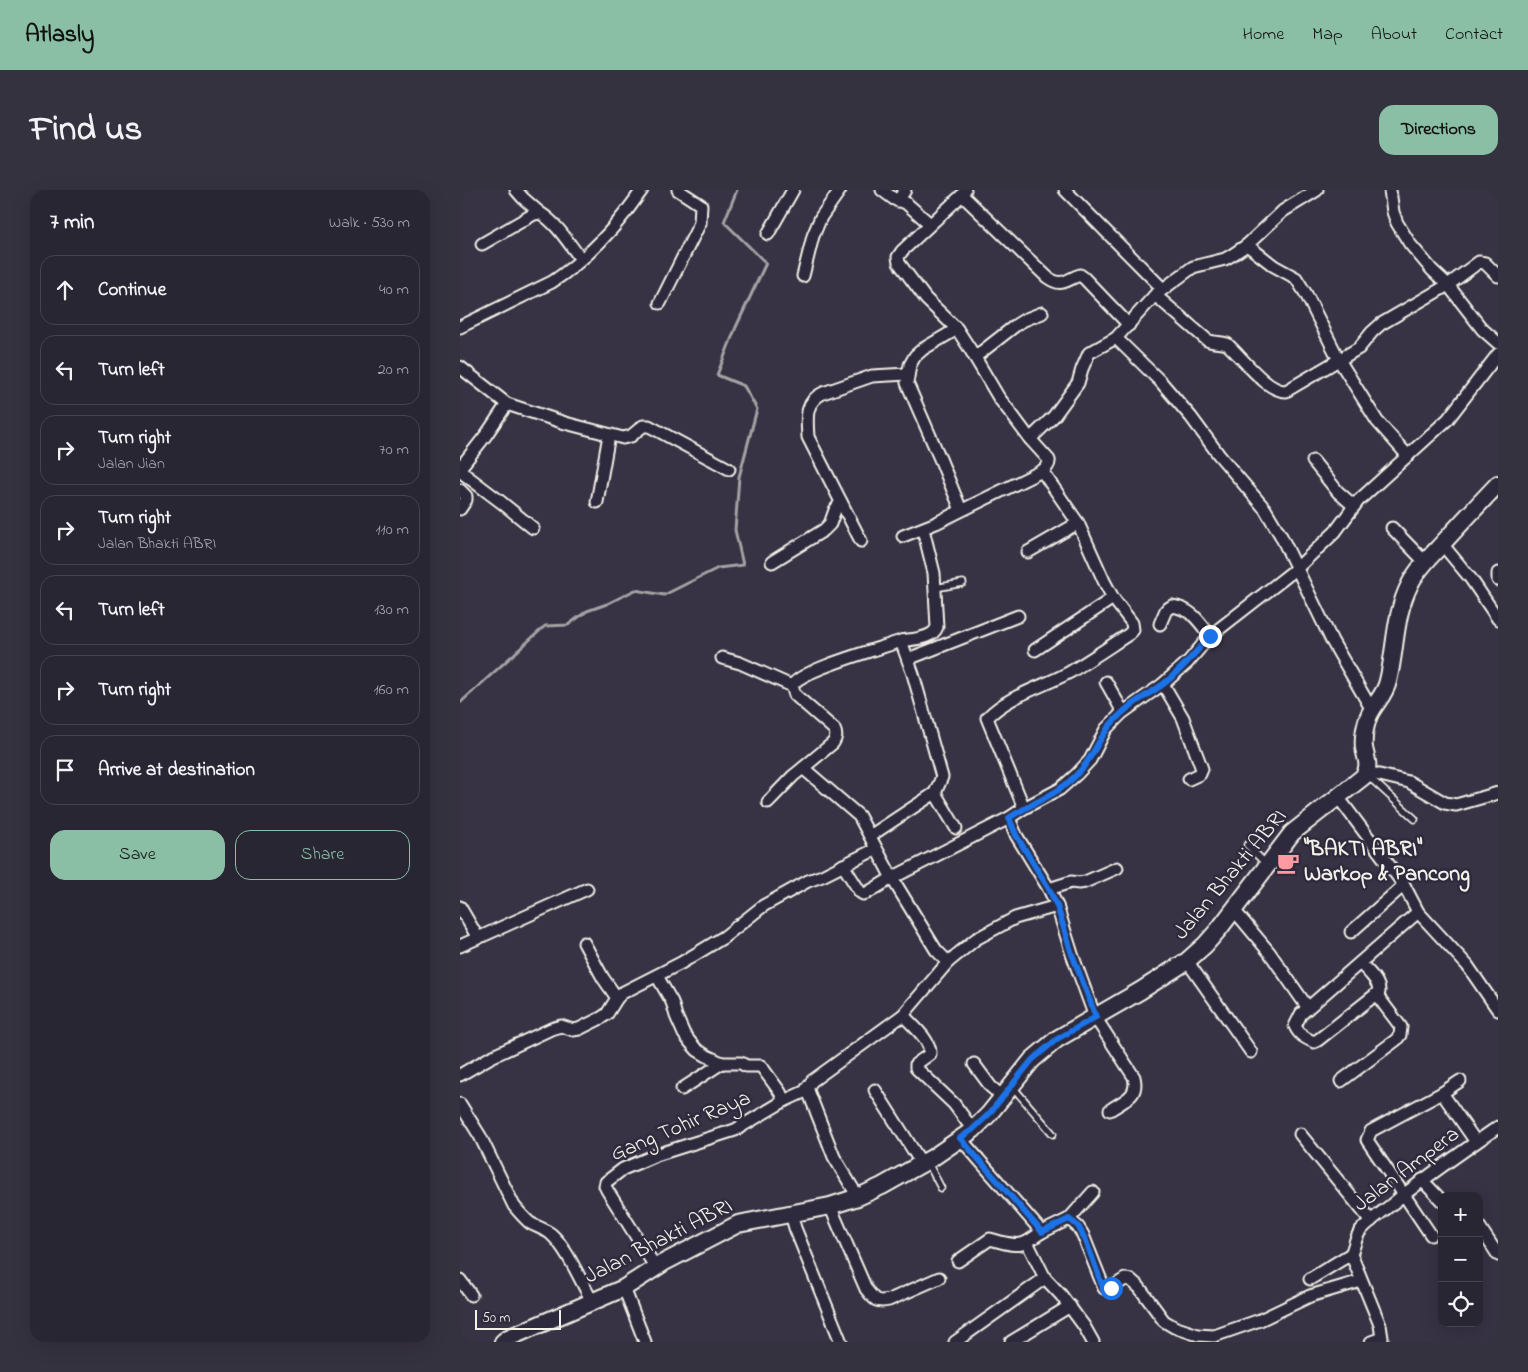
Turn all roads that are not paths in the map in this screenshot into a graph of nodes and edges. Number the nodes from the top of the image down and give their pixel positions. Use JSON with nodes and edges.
{"nodes":[{"id":1,"x":516,"y":190,"type":"edge"},
{"id":2,"x":642,"y":190,"type":"edge"},
{"id":3,"x":678,"y":190,"type":"edge"},
{"id":4,"x":793,"y":190,"type":"edge"},
{"id":5,"x":840,"y":190,"type":"edge"},
{"id":6,"x":882,"y":190,"type":"edge"},
{"id":7,"x":905,"y":190,"type":"edge"},
{"id":8,"x":1065,"y":190,"type":"edge"},
{"id":9,"x":1317,"y":190,"type":"edge"},
{"id":10,"x":1390,"y":190,"type":"edge"},
{"id":11,"x":964,"y":192,"type":"edge"},
{"id":12,"x":898,"y":201,"type":"junction"},
{"id":13,"x":540,"y":213,"type":"junction"},
{"id":14,"x":930,"y":224,"type":"junction"},
{"id":15,"x":768,"y":234,"type":"dead end"},
{"id":16,"x":482,"y":244,"type":"dead end"},
{"id":17,"x":1246,"y":245,"type":"junction"},
{"id":18,"x":581,"y":259,"type":"junction"},
{"id":19,"x":803,"y":276,"type":"dead end"},
{"id":20,"x":1498,"y":276,"type":"edge"},
{"id":21,"x":1448,"y":285,"type":"junction"},
{"id":22,"x":1159,"y":292,"type":"junction"},
{"id":23,"x":660,"y":303,"type":"dead end"},
{"id":24,"x":1042,"y":313,"type":"dead end"},
{"id":25,"x":461,"y":323,"type":"edge"},
{"id":26,"x":1129,"y":324,"type":"junction"},
{"id":27,"x":957,"y":329,"type":"junction"},
{"id":28,"x":1116,"y":338,"type":"junction"},
{"id":29,"x":1498,"y":343,"type":"edge"},
{"id":30,"x":1498,"y":354,"type":"edge"},
{"id":31,"x":975,"y":357,"type":"junction"},
{"id":32,"x":1340,"y":360,"type":"junction"},
{"id":33,"x":460,"y":367,"type":"edge"},
{"id":34,"x":907,"y":374,"type":"junction"},
{"id":35,"x":507,"y":404,"type":"junction"},
{"id":36,"x":609,"y":435,"type":"junction"},
{"id":37,"x":1030,"y":440,"type":"junction"},
{"id":38,"x":1408,"y":456,"type":"junction"},
{"id":39,"x":1313,"y":460,"type":"dead end"},
{"id":40,"x":460,"y":469,"type":"edge"},
{"id":41,"x":729,"y":469,"type":"dead end"},
{"id":42,"x":1042,"y":472,"type":"junction"},
{"id":43,"x":1498,"y":484,"type":"edge"},
{"id":44,"x":460,"y":490,"type":"edge"},
{"id":45,"x":597,"y":502,"type":"dead end"},
{"id":46,"x":841,"y":502,"type":"junction"},
{"id":47,"x":1354,"y":506,"type":"junction"},
{"id":48,"x":460,"y":509,"type":"edge"},
{"id":49,"x":961,"y":510,"type":"junction"},
{"id":50,"x":1078,"y":523,"type":"junction"},
{"id":51,"x":533,"y":528,"type":"dead end"},
{"id":52,"x":1392,"y":528,"type":"dead end"},
{"id":53,"x":922,"y":529,"type":"junction"},
{"id":54,"x":903,"y":536,"type":"dead end"},
{"id":55,"x":861,"y":541,"type":"dead end"},
{"id":56,"x":1442,"y":544,"type":"junction"},
{"id":57,"x":1028,"y":552,"type":"dead end"},
{"id":58,"x":772,"y":562,"type":"dead end"},
{"id":59,"x":1425,"y":562,"type":"junction"},
{"id":60,"x":1296,"y":569,"type":"junction"},
{"id":61,"x":1498,"y":573,"type":"edge"},
{"id":62,"x":1498,"y":580,"type":"edge"},
{"id":63,"x":963,"y":583,"type":"dead end"},
{"id":64,"x":935,"y":588,"type":"junction"},
{"id":65,"x":1114,"y":598,"type":"junction"},
{"id":66,"x":1018,"y":616,"type":"dead end"},
{"id":67,"x":1498,"y":618,"type":"edge"},
{"id":68,"x":1160,"y":624,"type":"dead end"},
{"id":69,"x":1210,"y":636,"type":"junction"},
{"id":70,"x":901,"y":641,"type":"junction"},
{"id":71,"x":1036,"y":650,"type":"dead end"},
{"id":72,"x":722,"y":658,"type":"dead end"},
{"id":73,"x":908,"y":659,"type":"junction"},
{"id":74,"x":1106,"y":682,"type":"dead end"},
{"id":75,"x":1163,"y":684,"type":"junction"},
{"id":76,"x":792,"y":686,"type":"junction"},
{"id":77,"x":1372,"y":710,"type":"junction"},
{"id":78,"x":1124,"y":712,"type":"junction"},
{"id":79,"x":803,"y":768,"type":"junction"},
{"id":80,"x":1366,"y":773,"type":"junction"},
{"id":81,"x":1189,"y":779,"type":"dead end"},
{"id":82,"x":935,"y":793,"type":"junction"},
{"id":83,"x":1498,"y":793,"type":"edge"},
{"id":84,"x":1338,"y":797,"type":"junction"},
{"id":85,"x":768,"y":802,"type":"dead end"},
{"id":86,"x":1024,"y":808,"type":"junction"},
{"id":87,"x":1009,"y":818,"type":"junction"},
{"id":88,"x":1416,"y":819,"type":"dead end"},
{"id":89,"x":956,"y":828,"type":"dead end"},
{"id":90,"x":870,"y":836,"type":"junction"},
{"id":91,"x":1247,"y":845,"type":"dead end"},
{"id":92,"x":876,"y":849,"type":"junction"},
{"id":93,"x":843,"y":865,"type":"junction"},
{"id":94,"x":1267,"y":865,"type":"junction"},
{"id":95,"x":1117,"y":868,"type":"dead end"},
{"id":96,"x":892,"y":878,"type":"junction"},
{"id":97,"x":1404,"y":885,"type":"junction"},
{"id":98,"x":587,"y":889,"type":"dead end"},
{"id":99,"x":1049,"y":889,"type":"junction"},
{"id":100,"x":460,"y":906,"type":"edge"},
{"id":101,"x":1057,"y":906,"type":"junction"},
{"id":102,"x":1234,"y":910,"type":"junction"},
{"id":103,"x":1418,"y":912,"type":"junction"},
{"id":104,"x":1351,"y":932,"type":"dead end"},
{"id":105,"x":478,"y":938,"type":"junction"},
{"id":106,"x":584,"y":942,"type":"dead end"},
{"id":107,"x":460,"y":946,"type":"edge"},
{"id":108,"x":1187,"y":961,"type":"junction"},
{"id":109,"x":948,"y":962,"type":"junction"},
{"id":110,"x":1360,"y":963,"type":"junction"},
{"id":111,"x":657,"y":976,"type":"junction"},
{"id":112,"x":1376,"y":994,"type":"junction"},
{"id":113,"x":617,"y":998,"type":"junction"},
{"id":114,"x":1308,"y":1008,"type":"junction"},
{"id":115,"x":1498,"y":1010,"type":"edge"},
{"id":116,"x":903,"y":1015,"type":"junction"},
{"id":117,"x":1096,"y":1017,"type":"junction"},
{"id":118,"x":1251,"y":1052,"type":"dead end"},
{"id":119,"x":722,"y":1063,"type":"junction"},
{"id":120,"x":974,"y":1064,"type":"dead end"},
{"id":121,"x":460,"y":1075,"type":"edge"},
{"id":122,"x":1341,"y":1081,"type":"dead end"},
{"id":123,"x":1460,"y":1081,"type":"dead end"},
{"id":124,"x":682,"y":1089,"type":"dead end"},
{"id":125,"x":808,"y":1090,"type":"junction"},
{"id":126,"x":875,"y":1090,"type":"dead end"},
{"id":127,"x":1007,"y":1091,"type":"junction"},
{"id":128,"x":1442,"y":1093,"type":"junction"},
{"id":129,"x":784,"y":1101,"type":"junction"},
{"id":130,"x":460,"y":1104,"type":"edge"},
{"id":131,"x":1110,"y":1110,"type":"dead end"},
{"id":132,"x":1498,"y":1127,"type":"edge"},
{"id":133,"x":966,"y":1134,"type":"junction"},
{"id":134,"x":1053,"y":1134,"type":"dead end"},
{"id":135,"x":1300,"y":1134,"type":"dead end"},
{"id":136,"x":1476,"y":1142,"type":"junction"},
{"id":137,"x":924,"y":1163,"type":"junction"},
{"id":138,"x":1422,"y":1180,"type":"junction"},
{"id":139,"x":941,"y":1188,"type":"dead end"},
{"id":140,"x":1093,"y":1192,"type":"dead end"},
{"id":141,"x":1404,"y":1194,"type":"junction"},
{"id":142,"x":1438,"y":1196,"type":"edge"},
{"id":143,"x":858,"y":1197,"type":"junction"},
{"id":144,"x":830,"y":1206,"type":"junction"},
{"id":145,"x":791,"y":1214,"type":"junction"},
{"id":146,"x":1069,"y":1219,"type":"junction"},
{"id":147,"x":1371,"y":1221,"type":"junction"},
{"id":148,"x":1042,"y":1232,"type":"junction"},
{"id":149,"x":1483,"y":1232,"type":"edge"},
{"id":150,"x":1431,"y":1235,"type":"dead end"},
{"id":151,"x":1027,"y":1242,"type":"junction"},
{"id":152,"x":1351,"y":1254,"type":"junction"},
{"id":153,"x":1498,"y":1255,"type":"edge"},
{"id":154,"x":958,"y":1261,"type":"dead end"},
{"id":155,"x":656,"y":1268,"type":"junction"},
{"id":156,"x":939,"y":1278,"type":"dead end"},
{"id":157,"x":1045,"y":1278,"type":"junction"},
{"id":158,"x":1310,"y":1279,"type":"dead end"},
{"id":159,"x":460,"y":1280,"type":"edge"},
{"id":160,"x":1361,"y":1281,"type":"junction"},
{"id":161,"x":624,"y":1288,"type":"junction"},
{"id":162,"x":471,"y":1295,"type":"dead end"},
{"id":163,"x":592,"y":1301,"type":"junction"},
{"id":164,"x":1070,"y":1306,"type":"junction"},
{"id":165,"x":1384,"y":1340,"type":"edge"},
{"id":166,"x":503,"y":1342,"type":"edge"},
{"id":167,"x":645,"y":1342,"type":"edge"},
{"id":168,"x":841,"y":1342,"type":"edge"},
{"id":169,"x":955,"y":1342,"type":"edge"},
{"id":170,"x":1011,"y":1342,"type":"edge"},
{"id":171,"x":1094,"y":1342,"type":"edge"},
{"id":172,"x":1370,"y":1342,"type":"edge"}],
"edges":[{"from":1,"to":13,"type":"street"},
{"from":2,"to":18,"type":"street"},
{"from":3,"to":23,"type":"street"},
{"from":4,"to":15,"type":"street"},
{"from":5,"to":19,"type":"street"},
{"from":6,"to":12,"type":"street"},
{"from":7,"to":12,"type":"street"},
{"from":8,"to":22,"type":"street"},
{"from":9,"to":17,"type":"street"},
{"from":10,"to":21,"type":"street"},
{"from":11,"to":14,"type":"street"},
{"from":11,"to":26,"type":"street"},
{"from":12,"to":14,"type":"street"},
{"from":13,"to":16,"type":"street"},
{"from":13,"to":18,"type":"street"},
{"from":14,"to":27,"type":"street"},
{"from":17,"to":22,"type":"street"},
{"from":17,"to":32,"type":"street"},
{"from":18,"to":25,"type":"street"},
{"from":20,"to":21,"type":"street"},
{"from":21,"to":29,"type":"street"},
{"from":21,"to":32,"type":"street"},
{"from":22,"to":26,"type":"street"},
{"from":22,"to":32,"type":"street"},
{"from":24,"to":31,"type":"street"},
{"from":26,"to":28,"type":"street"},
{"from":27,"to":31,"type":"street"},
{"from":27,"to":34,"type":"street"},
{"from":28,"to":37,"type":"street"},
{"from":28,"to":60,"type":"street"},
{"from":30,"to":38,"type":"street"},
{"from":31,"to":37,"type":"street"},
{"from":32,"to":38,"type":"street"},
{"from":33,"to":35,"type":"street"},
{"from":34,"to":46,"type":"street"},
{"from":34,"to":49,"type":"street"},
{"from":35,"to":36,"type":"street"},
{"from":35,"to":40,"type":"street"},
{"from":36,"to":41,"type":"street"},
{"from":36,"to":45,"type":"street"},
{"from":37,"to":42,"type":"street"},
{"from":38,"to":47,"type":"street"},
{"from":39,"to":47,"type":"street"},
{"from":40,"to":51,"type":"street"},
{"from":42,"to":49,"type":"street"},
{"from":42,"to":50,"type":"street"},
{"from":43,"to":56,"type":"street"},
{"from":44,"to":48,"type":"street"},
{"from":46,"to":55,"type":"street"},
{"from":46,"to":58,"type":"street"},
{"from":47,"to":60,"type":"street"},
{"from":49,"to":53,"type":"street"},
{"from":50,"to":57,"type":"street"},
{"from":50,"to":65,"type":"street"},
{"from":52,"to":59,"type":"street"},
{"from":53,"to":54,"type":"street"},
{"from":53,"to":64,"type":"street"},
{"from":56,"to":59,"type":"street"},
{"from":56,"to":67,"type":"street"},
{"from":59,"to":77,"type":"street"},
{"from":60,"to":69,"type":"street"},
{"from":60,"to":77,"type":"street"},
{"from":61,"to":62,"type":"street"},
{"from":63,"to":64,"type":"lane"},
{"from":64,"to":70,"type":"street"},
{"from":65,"to":71,"type":"street"},
{"from":65,"to":86,"type":"street"},
{"from":66,"to":73,"type":"street"},
{"from":68,"to":69,"type":"street"},
{"from":69,"to":75,"type":"street"},
{"from":70,"to":73,"type":"street"},
{"from":70,"to":76,"type":"street"},
{"from":72,"to":76,"type":"street"},
{"from":73,"to":82,"type":"street"},
{"from":74,"to":78,"type":"street"},
{"from":75,"to":78,"type":"street"},
{"from":75,"to":81,"type":"street"},
{"from":76,"to":79,"type":"street"},
{"from":77,"to":80,"type":"street"},
{"from":78,"to":86,"type":"street"},
{"from":79,"to":85,"type":"street"},
{"from":79,"to":90,"type":"street"},
{"from":80,"to":83,"type":"street"},
{"from":80,"to":84,"type":"street","name":"Jalan Bhakti ABRI"},
{"from":80,"to":88,"type":"lane"},
{"from":82,"to":89,"type":"street"},
{"from":82,"to":90,"type":"street"},
{"from":84,"to":94,"type":"street","name":"Jalan Bhakti ABRI"},
{"from":84,"to":97,"type":"street"},
{"from":86,"to":87,"type":"street"},
{"from":87,"to":96,"type":"street"},
{"from":87,"to":99,"type":"street"},
{"from":90,"to":92,"type":"street"},
{"from":91,"to":94,"type":"lane"},
{"from":92,"to":93,"type":"street"},
{"from":92,"to":96,"type":"street"},
{"from":93,"to":96,"type":"street"},
{"from":93,"to":111,"type":"street"},
{"from":94,"to":102,"type":"street","name":"Jalan Bhakti ABRI"},
{"from":95,"to":99,"type":"street"},
{"from":96,"to":109,"type":"street"},
{"from":97,"to":103,"type":"street"},
{"from":97,"to":104,"type":"street"},
{"from":98,"to":105,"type":"street"},
{"from":99,"to":101,"type":"street"},
{"from":100,"to":105,"type":"street"},
{"from":101,"to":109,"type":"street"},
{"from":101,"to":117,"type":"street"},
{"from":102,"to":108,"type":"street","name":"Jalan Bhakti ABRI"},
{"from":102,"to":114,"type":"street"},
{"from":103,"to":110,"type":"street"},
{"from":103,"to":115,"type":"street"},
{"from":105,"to":107,"type":"street"},
{"from":106,"to":113,"type":"street"},
{"from":108,"to":117,"type":"street","name":"Jalan Bhakti ABRI"},
{"from":108,"to":118,"type":"street"},
{"from":109,"to":116,"type":"street"},
{"from":110,"to":112,"type":"street"},
{"from":110,"to":114,"type":"street"},
{"from":111,"to":113,"type":"street"},
{"from":111,"to":119,"type":"street"},
{"from":112,"to":114,"type":"street"},
{"from":112,"to":122,"type":"street"},
{"from":113,"to":121,"type":"street"},
{"from":116,"to":125,"type":"street"},
{"from":116,"to":133,"type":"street"},
{"from":117,"to":127,"type":"street","name":"Jalan Bhakti ABRI"},
{"from":117,"to":131,"type":"street"},
{"from":119,"to":124,"type":"street"},
{"from":119,"to":129,"type":"street"},
{"from":120,"to":127,"type":"street"},
{"from":123,"to":128,"type":"street"},
{"from":125,"to":129,"type":"street","name":"Gang Tohir Raya"},
{"from":125,"to":143,"type":"street"},
{"from":126,"to":137,"type":"street"},
{"from":127,"to":133,"type":"street","name":"Jalan Bhakti ABRI"},
{"from":127,"to":134,"type":"lane"},
{"from":128,"to":136,"type":"street"},
{"from":128,"to":141,"type":"street"},
{"from":129,"to":155,"type":"street","name":"Gang Tohir Raya"},
{"from":130,"to":163,"type":"street"},
{"from":132,"to":136,"type":"street","name":"Jalan Ampera"},
{"from":133,"to":137,"type":"street","name":"Jalan Bhakti ABRI"},
{"from":133,"to":148,"type":"street"},
{"from":135,"to":147,"type":"street"},
{"from":136,"to":138,"type":"street","name":"Jalan Ampera"},
{"from":137,"to":139,"type":"lane"},
{"from":137,"to":143,"type":"street","name":"Jalan Bhakti ABRI"},
{"from":138,"to":141,"type":"street","name":"Jalan Ampera"},
{"from":138,"to":142,"type":"street"},
{"from":140,"to":146,"type":"street"},
{"from":141,"to":147,"type":"street","name":"Jalan Ampera"},
{"from":141,"to":150,"type":"street"},
{"from":143,"to":144,"type":"street","name":"Jalan Bhakti ABRI"},
{"from":144,"to":145,"type":"street","name":"Jalan Bhakti ABRI"},
{"from":144,"to":156,"type":"street"},
{"from":145,"to":155,"type":"street","name":"Jalan Bhakti ABRI"},
{"from":145,"to":168,"type":"street"},
{"from":146,"to":148,"type":"street"},
{"from":146,"to":160,"type":"street"},
{"from":147,"to":152,"type":"street","name":"Jalan Ampera"},
{"from":148,"to":151,"type":"street"},
{"from":149,"to":153,"type":"street"},
{"from":151,"to":154,"type":"street"},
{"from":151,"to":157,"type":"street"},
{"from":152,"to":158,"type":"street"},
{"from":152,"to":160,"type":"street"},
{"from":155,"to":161,"type":"street","name":"Jalan Bhakti ABRI"},
{"from":157,"to":164,"type":"street"},
{"from":157,"to":169,"type":"street"},
{"from":159,"to":162,"type":"street"},
{"from":160,"to":165,"type":"street"},
{"from":161,"to":163,"type":"street","name":"Jalan Bhakti ABRI"},
{"from":161,"to":167,"type":"street"},
{"from":163,"to":166,"type":"street","name":"Jalan Bhakti ABRI"},
{"from":164,"to":170,"type":"street"},
{"from":164,"to":171,"type":"street"},
{"from":165,"to":172,"type":"street"}]}
